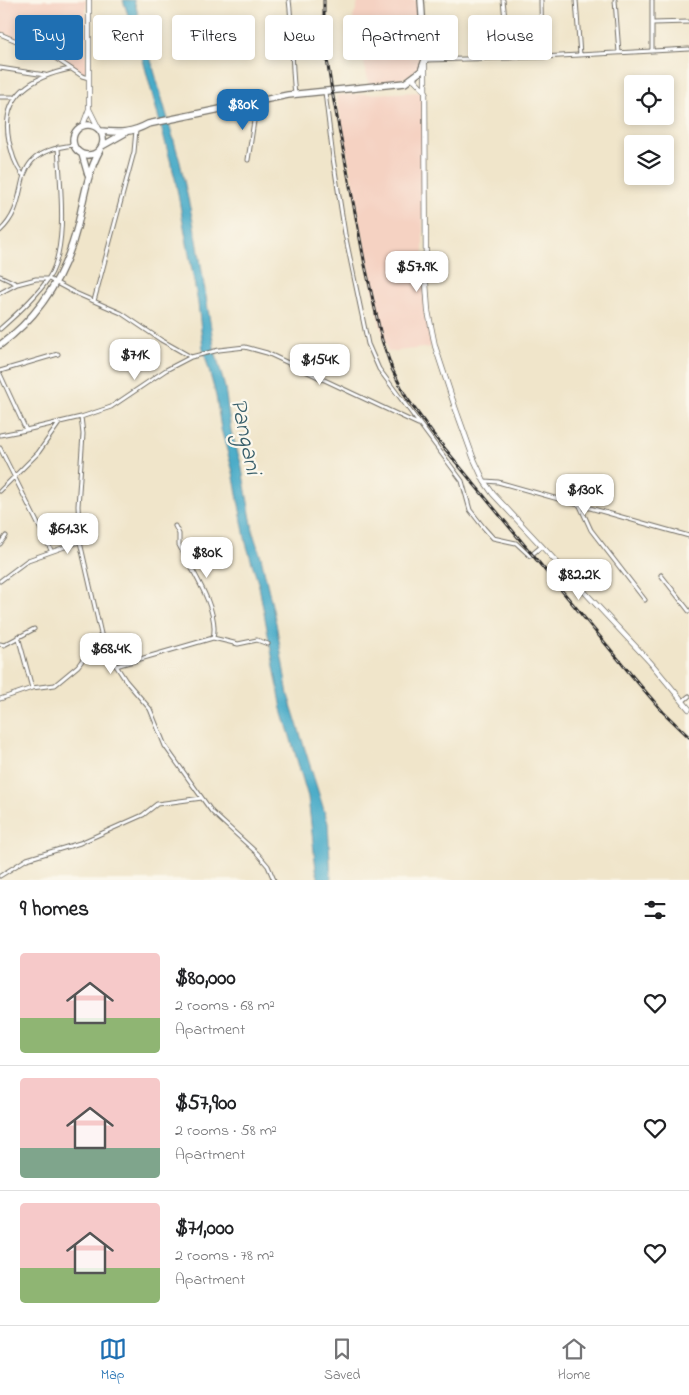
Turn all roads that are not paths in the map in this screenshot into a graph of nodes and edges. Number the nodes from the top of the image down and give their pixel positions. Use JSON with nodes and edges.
{"nodes":[{"id":1,"x":89,"y":0,"type":"edge"},
{"id":2,"x":289,"y":0,"type":"edge"},
{"id":3,"x":421,"y":0,"type":"edge"},
{"id":4,"x":503,"y":0,"type":"edge"},
{"id":5,"x":541,"y":0,"type":"edge"},
{"id":6,"x":576,"y":0,"type":"edge"},
{"id":7,"x":615,"y":0,"type":"edge"},
{"id":8,"x":652,"y":0,"type":"edge"},
{"id":9,"x":422,"y":15,"type":"edge"},
{"id":10,"x":505,"y":15,"type":"edge"},
{"id":11,"x":541,"y":15,"type":"edge"},
{"id":12,"x":689,"y":22,"type":"edge"},
{"id":13,"x":653,"y":23,"type":"junction"},
{"id":14,"x":0,"y":34,"type":"edge"},
{"id":15,"x":689,"y":49,"type":"edge"},
{"id":16,"x":652,"y":51,"type":"junction"},
{"id":17,"x":618,"y":53,"type":"junction"},
{"id":18,"x":580,"y":55,"type":"junction"},
{"id":19,"x":552,"y":56,"type":"edge"},
{"id":20,"x":425,"y":60,"type":"joint"},
{"id":21,"x":0,"y":68,"type":"edge"},
{"id":22,"x":70,"y":68,"type":"junction"},
{"id":23,"x":45,"y":75,"type":"junction"},
{"id":24,"x":89,"y":78,"type":"junction"},
{"id":25,"x":413,"y":78,"type":"junction"},
{"id":26,"x":325,"y":92,"type":"junction"},
{"id":27,"x":426,"y":92,"type":"junction"},
{"id":28,"x":296,"y":94,"type":"junction"},
{"id":29,"x":0,"y":97,"type":"edge"},
{"id":30,"x":13,"y":97,"type":"junction"},
{"id":31,"x":252,"y":101,"type":"junction"},
{"id":32,"x":89,"y":109,"type":"junction"},
{"id":33,"x":83,"y":125,"type":"junction"},
{"id":34,"x":100,"y":130,"type":"junction"},
{"id":35,"x":136,"y":130,"type":"junction"},
{"id":36,"x":125,"y":133,"type":"junction"},
{"id":37,"x":74,"y":145,"type":"junction"},
{"id":38,"x":58,"y":147,"type":"junction"},
{"id":39,"x":101,"y":148,"type":"junction"},
{"id":40,"x":82,"y":154,"type":"junction"},
{"id":41,"x":248,"y":160,"type":"dead end"},
{"id":42,"x":22,"y":174,"type":"junction"},
{"id":43,"x":88,"y":175,"type":"junction"},
{"id":44,"x":0,"y":231,"type":"edge"},
{"id":45,"x":0,"y":276,"type":"edge"},
{"id":46,"x":49,"y":279,"type":"junction"},
{"id":47,"x":18,"y":284,"type":"junction"},
{"id":48,"x":56,"y":284,"type":"junction"},
{"id":49,"x":0,"y":293,"type":"edge"},
{"id":50,"x":94,"y":301,"type":"junction"},
{"id":51,"x":0,"y":329,"type":"edge"},
{"id":52,"x":0,"y":345,"type":"edge"},
{"id":53,"x":58,"y":354,"type":"dead end"},
{"id":54,"x":191,"y":357,"type":"junction"},
{"id":55,"x":0,"y":373,"type":"edge"},
{"id":56,"x":82,"y":417,"type":"junction"},
{"id":57,"x":60,"y":422,"type":"junction"},
{"id":58,"x":419,"y":424,"type":"junction"},
{"id":59,"x":26,"y":430,"type":"junction"},
{"id":60,"x":0,"y":435,"type":"edge"},
{"id":61,"x":0,"y":448,"type":"edge"},
{"id":62,"x":15,"y":475,"type":"junction"},
{"id":63,"x":484,"y":481,"type":"junction"},
{"id":64,"x":0,"y":491,"type":"edge"},
{"id":65,"x":580,"y":505,"type":"junction"},
{"id":66,"x":175,"y":526,"type":"dead end"},
{"id":67,"x":6,"y":536,"type":"dead end"},
{"id":68,"x":689,"y":536,"type":"edge"},
{"id":69,"x":80,"y":542,"type":"junction"},
{"id":70,"x":0,"y":544,"type":"edge"},
{"id":71,"x":542,"y":546,"type":"junction"},
{"id":72,"x":51,"y":550,"type":"junction"},
{"id":73,"x":661,"y":575,"type":"dead end"},
{"id":74,"x":0,"y":580,"type":"edge"},
{"id":75,"x":645,"y":600,"type":"dead end"},
{"id":76,"x":689,"y":611,"type":"edge"},
{"id":77,"x":34,"y":629,"type":"dead end"},
{"id":78,"x":18,"y":636,"type":"junction"},
{"id":79,"x":100,"y":636,"type":"junction"},
{"id":80,"x":213,"y":638,"type":"junction"},
{"id":81,"x":0,"y":644,"type":"edge"},
{"id":82,"x":268,"y":644,"type":"dead end"},
{"id":83,"x":116,"y":666,"type":"junction"},
{"id":84,"x":32,"y":688,"type":"junction"},
{"id":85,"x":689,"y":696,"type":"edge"},
{"id":86,"x":0,"y":699,"type":"edge"},
{"id":87,"x":683,"y":701,"type":"junction"},
{"id":88,"x":689,"y":709,"type":"edge"},
{"id":89,"x":202,"y":798,"type":"junction"},
{"id":90,"x":0,"y":876,"type":"edge"},
{"id":91,"x":274,"y":880,"type":"edge"}],
"edges":[{"from":1,"to":24,"type":"main road"},
{"from":2,"to":28,"type":"street"},
{"from":3,"to":9,"type":"highway"},
{"from":4,"to":10,"type":"street"},
{"from":5,"to":11,"type":"street"},
{"from":6,"to":18,"type":"street"},
{"from":7,"to":17,"type":"street"},
{"from":8,"to":13,"type":"street"},
{"from":12,"to":13,"type":"street"},
{"from":13,"to":16,"type":"street"},
{"from":14,"to":22,"type":"street"},
{"from":15,"to":16,"type":"street"},
{"from":16,"to":17,"type":"street"},
{"from":17,"to":18,"type":"street"},
{"from":18,"to":19,"type":"street"},
{"from":20,"to":25,"type":"highway"},
{"from":20,"to":27,"type":"main road"},
{"from":21,"to":23,"type":"street"},
{"from":22,"to":23,"type":"street"},
{"from":22,"to":24,"type":"street"},
{"from":23,"to":30,"type":"street"},
{"from":24,"to":32,"type":"main road"},
{"from":25,"to":26,"type":"highway"},
{"from":25,"to":27,"type":"main road"},
{"from":26,"to":28,"type":"highway"},
{"from":26,"to":58,"type":"street"},
{"from":27,"to":63,"type":"main road"},
{"from":28,"to":31,"type":"highway"},
{"from":29,"to":30,"type":"street"},
{"from":30,"to":42,"type":"street"},
{"from":31,"to":35,"type":"highway"},
{"from":31,"to":41,"type":"street"},
{"from":32,"to":33,"type":"main road"},
{"from":32,"to":34,"type":"main road"},
{"from":33,"to":34,"type":"highway"},
{"from":33,"to":37,"type":"highway"},
{"from":34,"to":36,"type":"highway"},
{"from":34,"to":39,"type":"highway"},
{"from":35,"to":36,"type":"highway"},
{"from":35,"to":50,"type":"street"},
{"from":36,"to":39,"type":"highway"},
{"from":37,"to":38,"type":"street"},
{"from":37,"to":40,"type":"highway"},
{"from":38,"to":42,"type":"street"},
{"from":38,"to":46,"type":"street"},
{"from":39,"to":40,"type":"highway"},
{"from":39,"to":43,"type":"highway"},
{"from":40,"to":43,"type":"highway"},
{"from":42,"to":44,"type":"street"},
{"from":43,"to":48,"type":"highway"},
{"from":45,"to":47,"type":"street"},
{"from":46,"to":47,"type":"street"},
{"from":46,"to":48,"type":"street"},
{"from":46,"to":51,"type":"street"},
{"from":47,"to":49,"type":"street"},
{"from":48,"to":50,"type":"street"},
{"from":48,"to":52,"type":"highway"},
{"from":50,"to":54,"type":"street"},
{"from":53,"to":55,"type":"street"},
{"from":54,"to":56,"type":"street"},
{"from":54,"to":58,"type":"street"},
{"from":55,"to":59,"type":"street"},
{"from":56,"to":57,"type":"street"},
{"from":56,"to":69,"type":"street"},
{"from":57,"to":59,"type":"street"},
{"from":57,"to":62,"type":"street"},
{"from":58,"to":71,"type":"street"},
{"from":59,"to":60,"type":"street"},
{"from":61,"to":62,"type":"street"},
{"from":62,"to":64,"type":"street"},
{"from":62,"to":72,"type":"street"},
{"from":63,"to":65,"type":"street"},
{"from":63,"to":71,"type":"main road"},
{"from":65,"to":68,"type":"street"},
{"from":65,"to":75,"type":"street"},
{"from":66,"to":80,"type":"street"},
{"from":67,"to":70,"type":"street"},
{"from":69,"to":72,"type":"street"},
{"from":69,"to":79,"type":"street"},
{"from":71,"to":87,"type":"main road"},
{"from":72,"to":74,"type":"street"},
{"from":73,"to":76,"type":"street"},
{"from":77,"to":78,"type":"street"},
{"from":78,"to":81,"type":"street"},
{"from":78,"to":84,"type":"street"},
{"from":79,"to":83,"type":"street"},
{"from":79,"to":84,"type":"street"},
{"from":80,"to":82,"type":"street"},
{"from":80,"to":83,"type":"street"},
{"from":83,"to":89,"type":"street"},
{"from":84,"to":86,"type":"street"},
{"from":85,"to":87,"type":"street"},
{"from":87,"to":88,"type":"main road"},
{"from":89,"to":90,"type":"street"},
{"from":89,"to":91,"type":"street"}]}
